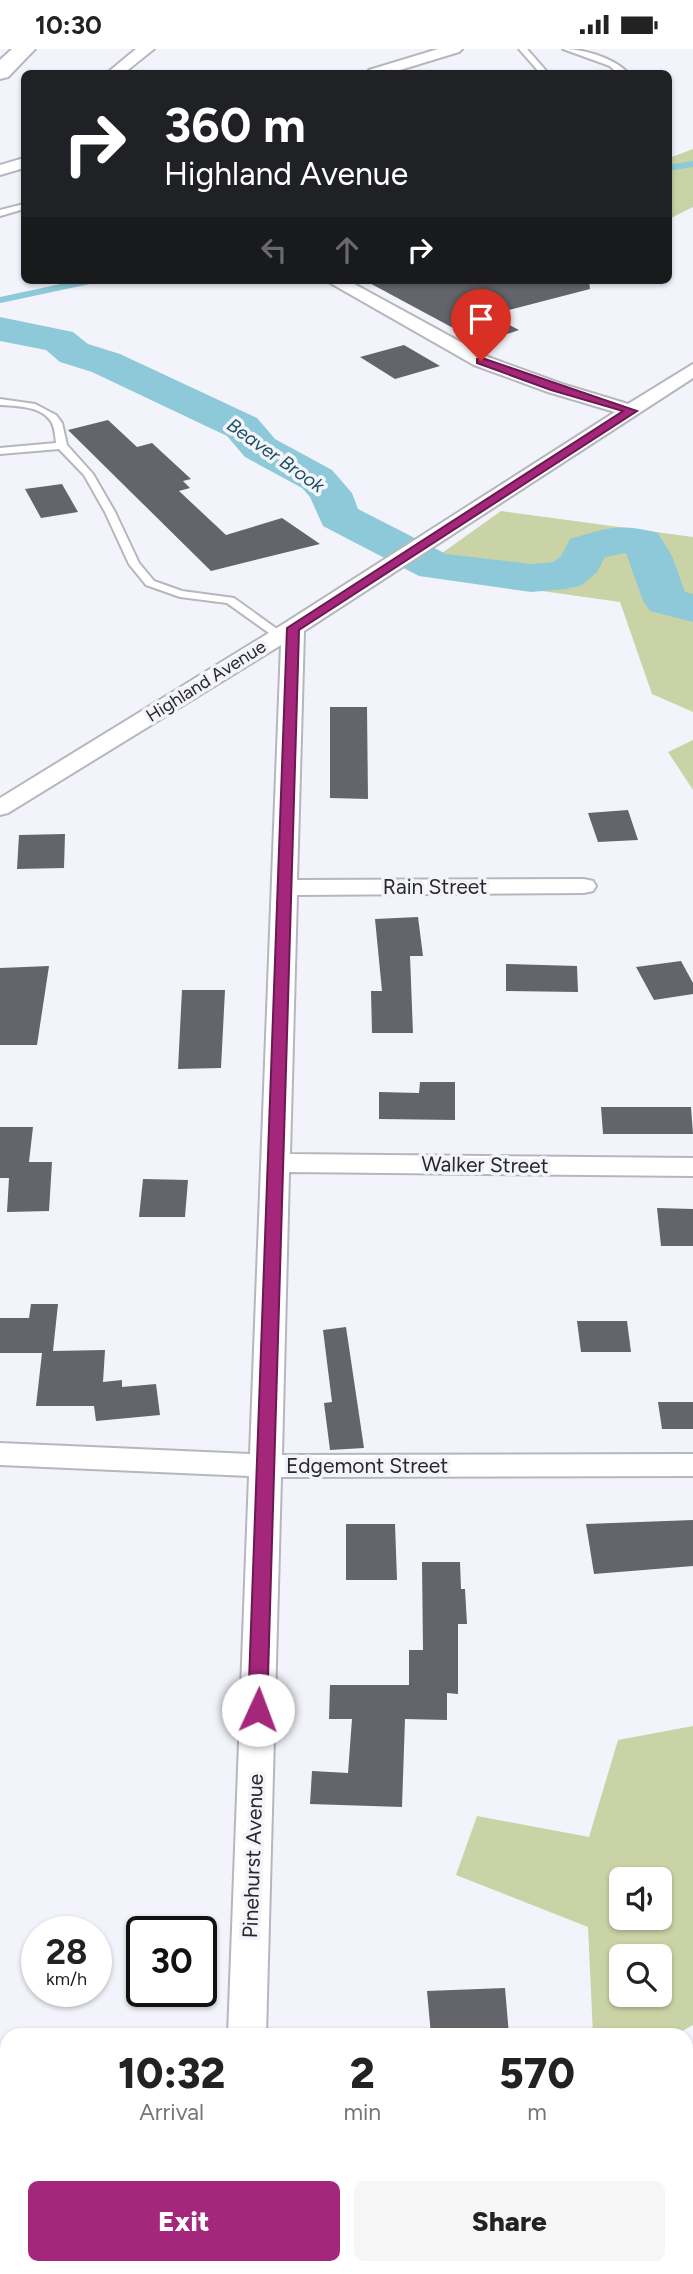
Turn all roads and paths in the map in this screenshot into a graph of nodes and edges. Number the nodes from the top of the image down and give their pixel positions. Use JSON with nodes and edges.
{"nodes":[{"id":1,"x":24,"y":49,"type":"edge"},
{"id":2,"x":146,"y":49,"type":"edge"},
{"id":3,"x":454,"y":49,"type":"edge"},
{"id":4,"x":523,"y":49,"type":"edge"},
{"id":5,"x":567,"y":49,"type":"edge"},
{"id":6,"x":119,"y":70,"type":"edge"},
{"id":7,"x":385,"y":70,"type":"edge"},
{"id":8,"x":541,"y":70,"type":"edge"},
{"id":9,"x":621,"y":70,"type":"edge"},
{"id":10,"x":0,"y":72,"type":"edge"},
{"id":11,"x":21,"y":164,"type":"edge"},
{"id":12,"x":0,"y":170,"type":"edge"},
{"id":13,"x":21,"y":208,"type":"edge"},
{"id":14,"x":0,"y":213,"type":"edge"},
{"id":15,"x":341,"y":284,"type":"edge"},
{"id":16,"x":693,"y":370,"type":"edge"},
{"id":17,"x":0,"y":401,"type":"edge"},
{"id":18,"x":632,"y":411,"type":"junction"},
{"id":19,"x":62,"y":446,"type":"junction"},
{"id":20,"x":0,"y":451,"type":"edge"},
{"id":21,"x":287,"y":632,"type":"junction"},
{"id":22,"x":0,"y":808,"type":"edge"},
{"id":23,"x":584,"y":886,"type":"dead end"},
{"id":24,"x":285,"y":888,"type":"junction"},
{"id":25,"x":276,"y":1163,"type":"junction"},
{"id":26,"x":693,"y":1167,"type":"edge"},
{"id":27,"x":0,"y":1454,"type":"edge"},
{"id":28,"x":693,"y":1465,"type":"edge"},
{"id":29,"x":266,"y":1467,"type":"junction"},
{"id":30,"x":247,"y":2028,"type":"edge"}],
"edges":[{"from":1,"to":10,"type":"street"},
{"from":2,"to":6,"type":"street"},
{"from":3,"to":7,"type":"street"},
{"from":4,"to":8,"type":"lane"},
{"from":5,"to":9,"type":"lane"},
{"from":11,"to":12,"type":"street"},
{"from":13,"to":14,"type":"lane"},
{"from":15,"to":18,"type":"street"},
{"from":16,"to":18,"type":"street","name":"Highland Avenue"},
{"from":17,"to":19,"type":"lane"},
{"from":18,"to":21,"type":"street","name":"Highland Avenue"},
{"from":19,"to":20,"type":"lane"},
{"from":19,"to":21,"type":"lane"},
{"from":21,"to":22,"type":"street","name":"Highland Avenue"},
{"from":21,"to":24,"type":"street","name":"Pinehurst Avenue"},
{"from":23,"to":24,"type":"street","name":"Rain Street"},
{"from":24,"to":25,"type":"street","name":"Pinehurst Avenue"},
{"from":25,"to":26,"type":"street","name":"Walker Street"},
{"from":25,"to":29,"type":"street","name":"Pinehurst Avenue"},
{"from":27,"to":29,"type":"street","name":"Edgemont Street"},
{"from":28,"to":29,"type":"street","name":"Edgemont Street"},
{"from":29,"to":30,"type":"street","name":"Pinehurst Avenue"}]}
